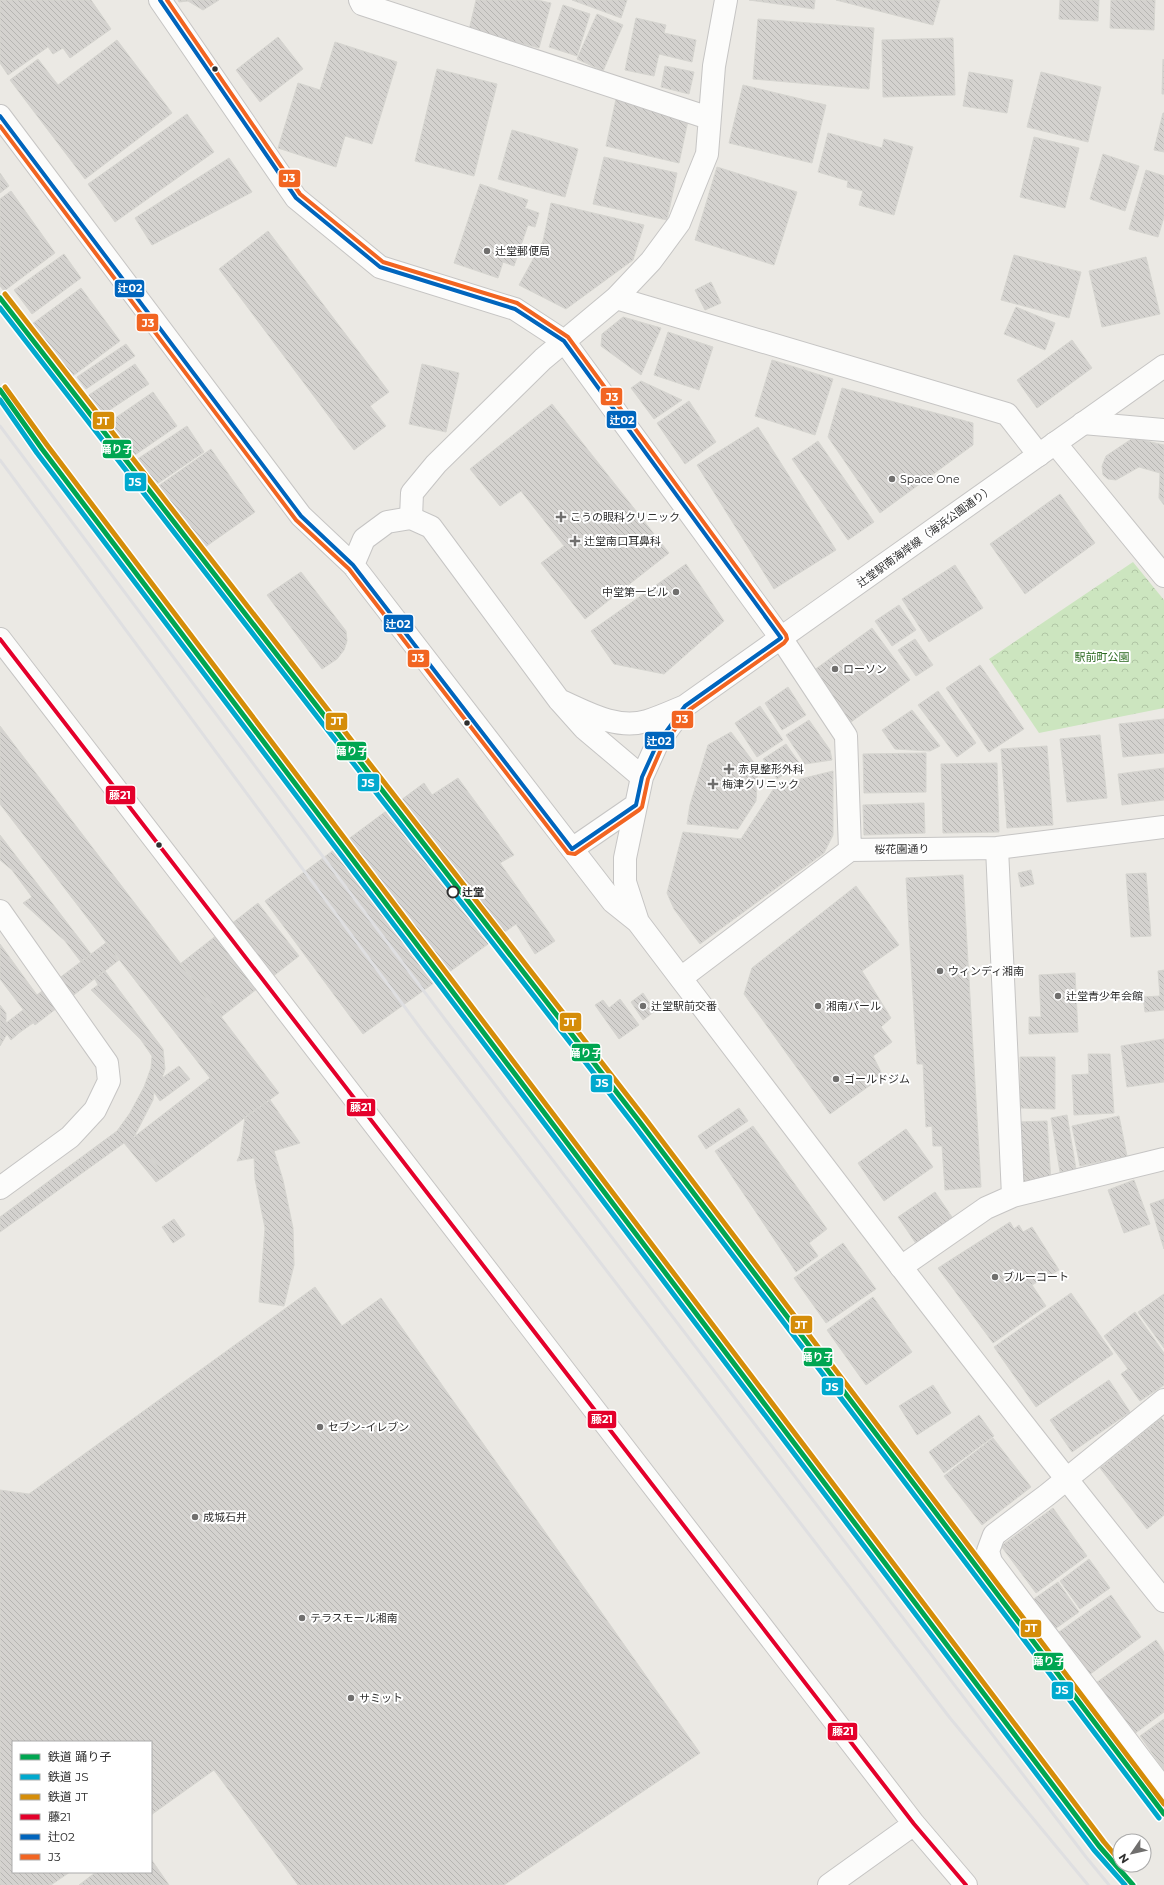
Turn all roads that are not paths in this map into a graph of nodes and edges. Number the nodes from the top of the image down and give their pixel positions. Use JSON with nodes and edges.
{"nodes":[{"id":1,"x":160,"y":0,"type":"edge"},
{"id":2,"x":360,"y":0,"type":"edge"},
{"id":3,"x":726,"y":0,"type":"edge"},
{"id":4,"x":0,"y":116,"type":"edge"},
{"id":5,"x":709,"y":118,"type":"junction"},
{"id":6,"x":616,"y":298,"type":"junction"},
{"id":7,"x":564,"y":341,"type":"junction"},
{"id":8,"x":1164,"y":366,"type":"edge"},
{"id":9,"x":1083,"y":423,"type":"junction"},
{"id":10,"x":1164,"y":430,"type":"edge"},
{"id":11,"x":1047,"y":449,"type":"junction"},
{"id":12,"x":411,"y":518,"type":"junction"},
{"id":13,"x":353,"y":565,"type":"junction"},
{"id":14,"x":1164,"y":576,"type":"edge"},
{"id":15,"x":781,"y":638,"type":"junction"},
{"id":16,"x":0,"y":639,"type":"edge"},
{"id":17,"x":559,"y":700,"type":"junction"},
{"id":18,"x":685,"y":706,"type":"junction"},
{"id":19,"x":642,"y":777,"type":"junction"},
{"id":20,"x":636,"y":805,"type":"junction"},
{"id":21,"x":1164,"y":827,"type":"edge"},
{"id":22,"x":997,"y":848,"type":"junction"},
{"id":23,"x":572,"y":849,"type":"junction"},
{"id":24,"x":850,"y":850,"type":"junction"},
{"id":25,"x":0,"y":911,"type":"edge"},
{"id":26,"x":638,"y":922,"type":"junction"},
{"id":27,"x":681,"y":978,"type":"junction"},
{"id":28,"x":1164,"y":1159,"type":"edge"},
{"id":29,"x":0,"y":1188,"type":"edge"},
{"id":30,"x":1013,"y":1196,"type":"junction"},
{"id":31,"x":901,"y":1267,"type":"junction"},
{"id":32,"x":1164,"y":1400,"type":"edge"},
{"id":33,"x":1066,"y":1480,"type":"junction"},
{"id":34,"x":1164,"y":1601,"type":"edge"},
{"id":35,"x":1164,"y":1790,"type":"edge"},
{"id":36,"x":914,"y":1824,"type":"junction"},
{"id":37,"x":829,"y":1885,"type":"edge"},
{"id":38,"x":966,"y":1885,"type":"edge"}],
"edges":[{"from":1,"to":7,"type":"street"},
{"from":2,"to":5,"type":"street"},
{"from":3,"to":5,"type":"street"},
{"from":4,"to":13,"type":"street"},
{"from":5,"to":6,"type":"street"},
{"from":6,"to":7,"type":"street"},
{"from":6,"to":11,"type":"street"},
{"from":7,"to":12,"type":"street"},
{"from":7,"to":15,"type":"street"},
{"from":8,"to":9,"type":"street","name":"辻堂駅南海岸線（海浜公園通り）"},
{"from":9,"to":10,"type":"street"},
{"from":9,"to":11,"type":"street","name":"辻堂駅南海岸線（海浜公園通り）"},
{"from":11,"to":14,"type":"street"},
{"from":11,"to":15,"type":"street","name":"辻堂駅南海岸線（海浜公園通り）"},
{"from":12,"to":13,"type":"street"},
{"from":12,"to":17,"type":"street"},
{"from":13,"to":23,"type":"street"},
{"from":15,"to":18,"type":"street","name":"辻堂駅南海岸線（海浜公園通り）"},
{"from":15,"to":24,"type":"street"},
{"from":16,"to":36,"type":"street"},
{"from":17,"to":18,"type":"street"},
{"from":17,"to":19,"type":"street"},
{"from":18,"to":19,"type":"street"},
{"from":19,"to":20,"type":"street"},
{"from":20,"to":23,"type":"street"},
{"from":20,"to":26,"type":"street"},
{"from":21,"to":22,"type":"street","name":"桜花園通り"},
{"from":22,"to":24,"type":"street","name":"桜花園通り"},
{"from":22,"to":30,"type":"street"},
{"from":23,"to":26,"type":"street"},
{"from":24,"to":27,"type":"street"},
{"from":25,"to":29,"type":"street"},
{"from":26,"to":27,"type":"street"},
{"from":27,"to":31,"type":"street"},
{"from":28,"to":30,"type":"street"},
{"from":30,"to":31,"type":"street"},
{"from":31,"to":33,"type":"street"},
{"from":32,"to":33,"type":"street"},
{"from":33,"to":34,"type":"street"},
{"from":33,"to":35,"type":"street"},
{"from":36,"to":37,"type":"street"},
{"from":36,"to":38,"type":"street"}]}
